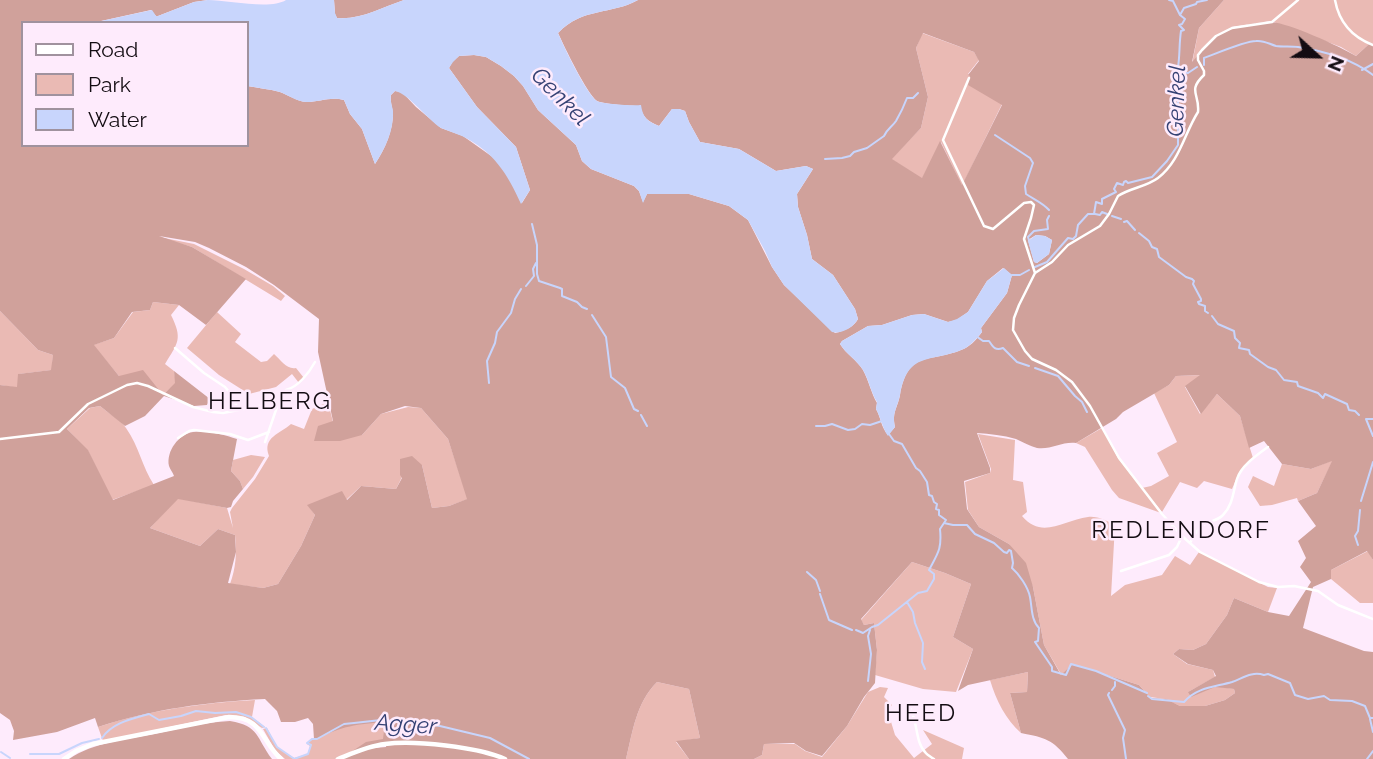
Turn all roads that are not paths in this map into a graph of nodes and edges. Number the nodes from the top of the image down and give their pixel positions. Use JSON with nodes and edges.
{"nodes":[{"id":1,"x":1298,"y":0,"type":"edge"},
{"id":2,"x":1335,"y":0,"type":"edge"},
{"id":3,"x":1373,"y":45,"type":"edge"},
{"id":4,"x":969,"y":78,"type":"dead end"},
{"id":5,"x":1035,"y":274,"type":"junction"},
{"id":6,"x":174,"y":348,"type":"dead end"},
{"id":7,"x":315,"y":362,"type":"dead end"},
{"id":8,"x":277,"y":407,"type":"junction"},
{"id":9,"x":238,"y":409,"type":"junction"},
{"id":10,"x":269,"y":432,"type":"junction"},
{"id":11,"x":178,"y":438,"type":"dead end"},
{"id":12,"x":0,"y":439,"type":"edge"},
{"id":13,"x":265,"y":442,"type":"dead end"},
{"id":14,"x":1268,"y":447,"type":"dead end"},
{"id":15,"x":1182,"y":537,"type":"junction"},
{"id":16,"x":1190,"y":543,"type":"junction"},
{"id":17,"x":1122,"y":571,"type":"dead end"},
{"id":18,"x":1373,"y":619,"type":"edge"},
{"id":19,"x":909,"y":706,"type":"dead end"},
{"id":20,"x":64,"y":759,"type":"edge"},
{"id":21,"x":281,"y":759,"type":"edge"},
{"id":22,"x":338,"y":759,"type":"edge"},
{"id":23,"x":505,"y":759,"type":"edge"},
{"id":24,"x":934,"y":759,"type":"edge"}],
"edges":[{"from":1,"to":5,"type":"street"},
{"from":2,"to":3,"type":"street"},
{"from":4,"to":5,"type":"street"},
{"from":5,"to":15,"type":"street"},
{"from":6,"to":9,"type":"street"},
{"from":7,"to":8,"type":"street"},
{"from":8,"to":9,"type":"street"},
{"from":8,"to":10,"type":"street"},
{"from":9,"to":12,"type":"street"},
{"from":10,"to":11,"type":"street"},
{"from":10,"to":13,"type":"street"},
{"from":14,"to":16,"type":"street"},
{"from":15,"to":16,"type":"street"},
{"from":15,"to":17,"type":"street"},
{"from":16,"to":18,"type":"street"},
{"from":19,"to":24,"type":"street"},
{"from":20,"to":21,"type":"main road"},
{"from":22,"to":23,"type":"main road"}]}
